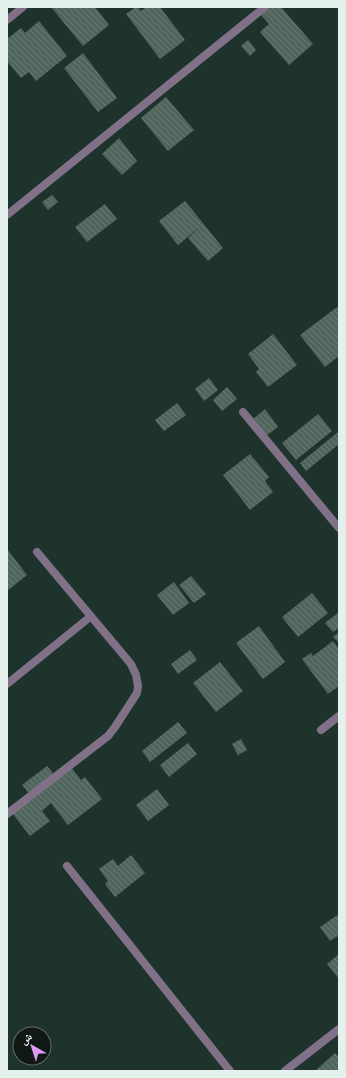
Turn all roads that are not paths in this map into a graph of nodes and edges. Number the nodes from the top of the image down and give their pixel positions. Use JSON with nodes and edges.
{"nodes":[{"id":1,"x":23,"y":7,"type":"edge"},
{"id":2,"x":265,"y":7,"type":"edge"},
{"id":3,"x":7,"y":20,"type":"edge"},
{"id":4,"x":7,"y":215,"type":"edge"},
{"id":5,"x":243,"y":412,"type":"dead end"},
{"id":6,"x":339,"y":528,"type":"edge"},
{"id":7,"x":37,"y":552,"type":"dead end"},
{"id":8,"x":90,"y":617,"type":"junction"},
{"id":9,"x":7,"y":684,"type":"edge"},
{"id":10,"x":339,"y":716,"type":"edge"},
{"id":11,"x":321,"y":730,"type":"dead end"},
{"id":12,"x":7,"y":814,"type":"edge"},
{"id":13,"x":67,"y":866,"type":"dead end"},
{"id":14,"x":339,"y":1029,"type":"edge"},
{"id":15,"x":230,"y":1071,"type":"edge"},
{"id":16,"x":285,"y":1071,"type":"edge"}],
"edges":[{"from":1,"to":3,"type":"street"},
{"from":2,"to":4,"type":"street"},
{"from":5,"to":6,"type":"street"},
{"from":7,"to":8,"type":"street"},
{"from":8,"to":9,"type":"street"},
{"from":8,"to":12,"type":"street"},
{"from":10,"to":11,"type":"street"},
{"from":13,"to":15,"type":"street"},
{"from":14,"to":16,"type":"street"}]}
